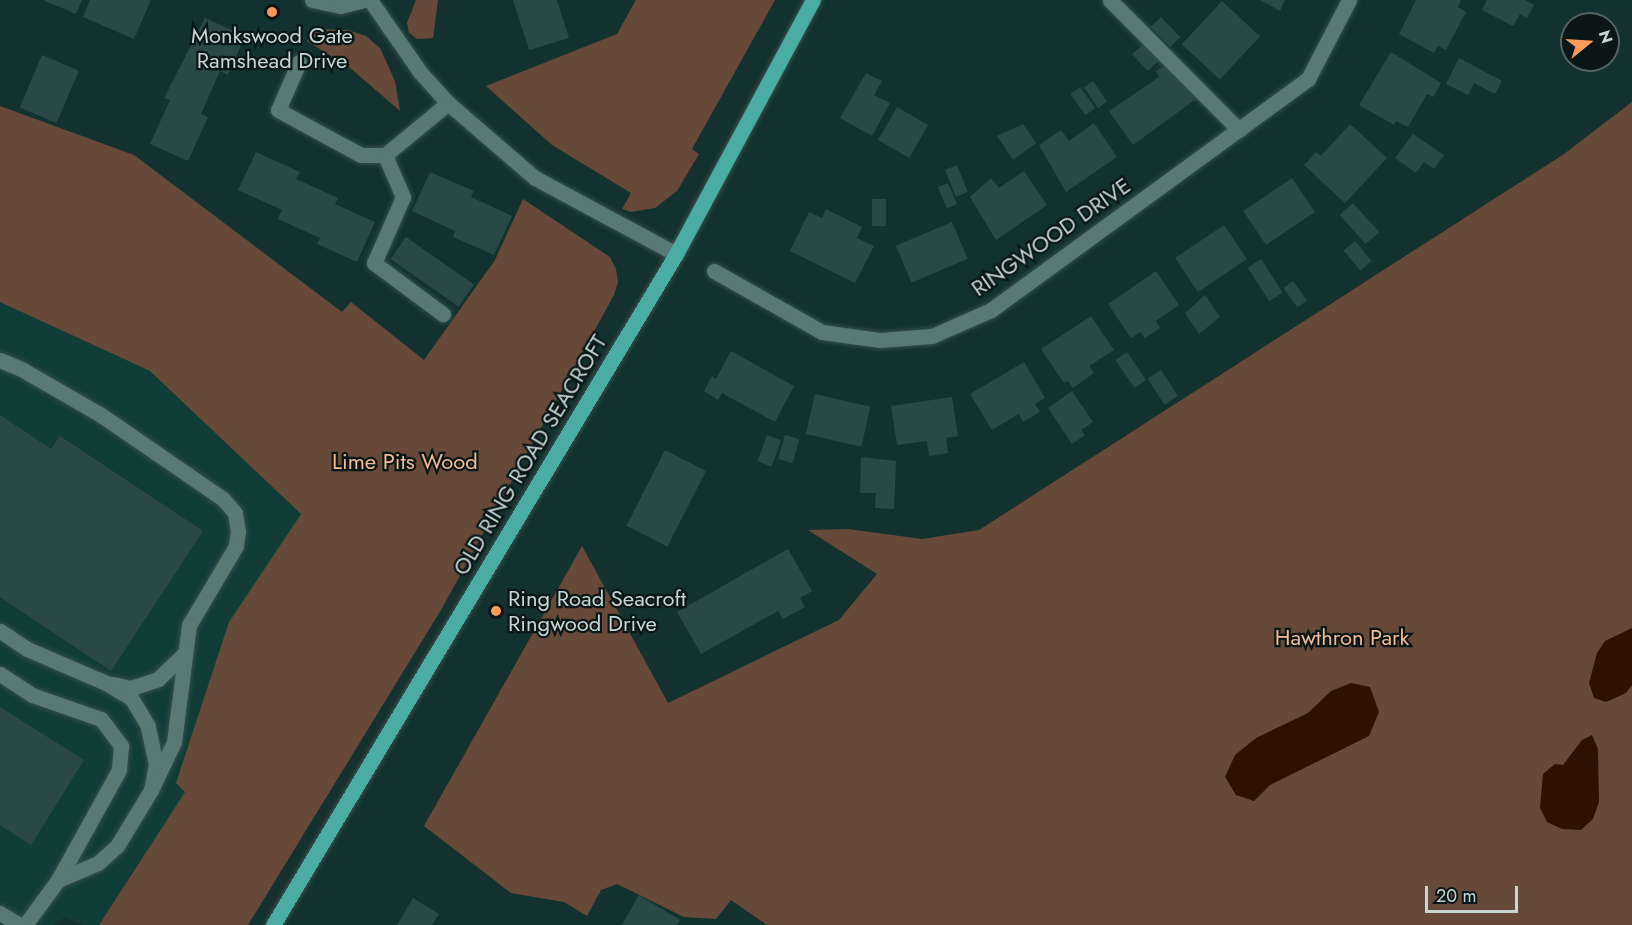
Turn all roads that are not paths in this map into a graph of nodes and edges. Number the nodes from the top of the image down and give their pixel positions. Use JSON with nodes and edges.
{"nodes":[{"id":1,"x":312,"y":0,"type":"edge"},
{"id":2,"x":364,"y":0,"type":"edge"},
{"id":3,"x":370,"y":0,"type":"edge"},
{"id":4,"x":813,"y":0,"type":"edge"},
{"id":5,"x":1110,"y":0,"type":"edge"},
{"id":6,"x":1349,"y":0,"type":"edge"},
{"id":7,"x":299,"y":62,"type":"dead end"},
{"id":8,"x":448,"y":103,"type":"junction"},
{"id":9,"x":1239,"y":130,"type":"junction"},
{"id":10,"x":385,"y":154,"type":"junction"},
{"id":11,"x":676,"y":254,"type":"junction"},
{"id":12,"x":714,"y":271,"type":"dead end"},
{"id":13,"x":443,"y":314,"type":"dead end"},
{"id":14,"x":0,"y":360,"type":"edge"},
{"id":15,"x":0,"y":631,"type":"edge"},
{"id":16,"x":185,"y":653,"type":"junction"},
{"id":17,"x":0,"y":674,"type":"edge"},
{"id":18,"x":106,"y":683,"type":"junction"},
{"id":19,"x":151,"y":790,"type":"junction"},
{"id":20,"x":58,"y":880,"type":"junction"},
{"id":21,"x":0,"y":913,"type":"edge"},
{"id":22,"x":275,"y":924,"type":"edge"},
{"id":23,"x":19,"y":925,"type":"edge"},
{"id":24,"x":25,"y":925,"type":"edge"}],
"edges":[{"from":1,"to":2,"type":"street"},
{"from":3,"to":8,"type":"street"},
{"from":4,"to":11,"type":"main road","name":"OLD RING ROAD SEACROFT"},
{"from":5,"to":9,"type":"street"},
{"from":6,"to":9,"type":"street","name":"RINGWOOD DRIVE"},
{"from":7,"to":10,"type":"street"},
{"from":8,"to":10,"type":"street"},
{"from":8,"to":11,"type":"street"},
{"from":9,"to":12,"type":"street","name":"RINGWOOD DRIVE"},
{"from":10,"to":13,"type":"street"},
{"from":11,"to":22,"type":"main road","name":"OLD RING ROAD SEACROFT"},
{"from":14,"to":16,"type":"street"},
{"from":15,"to":18,"type":"street"},
{"from":16,"to":18,"type":"street"},
{"from":16,"to":19,"type":"street"},
{"from":17,"to":20,"type":"street"},
{"from":18,"to":19,"type":"street"},
{"from":19,"to":20,"type":"street"},
{"from":20,"to":24,"type":"street"},
{"from":21,"to":23,"type":"street"}]}
